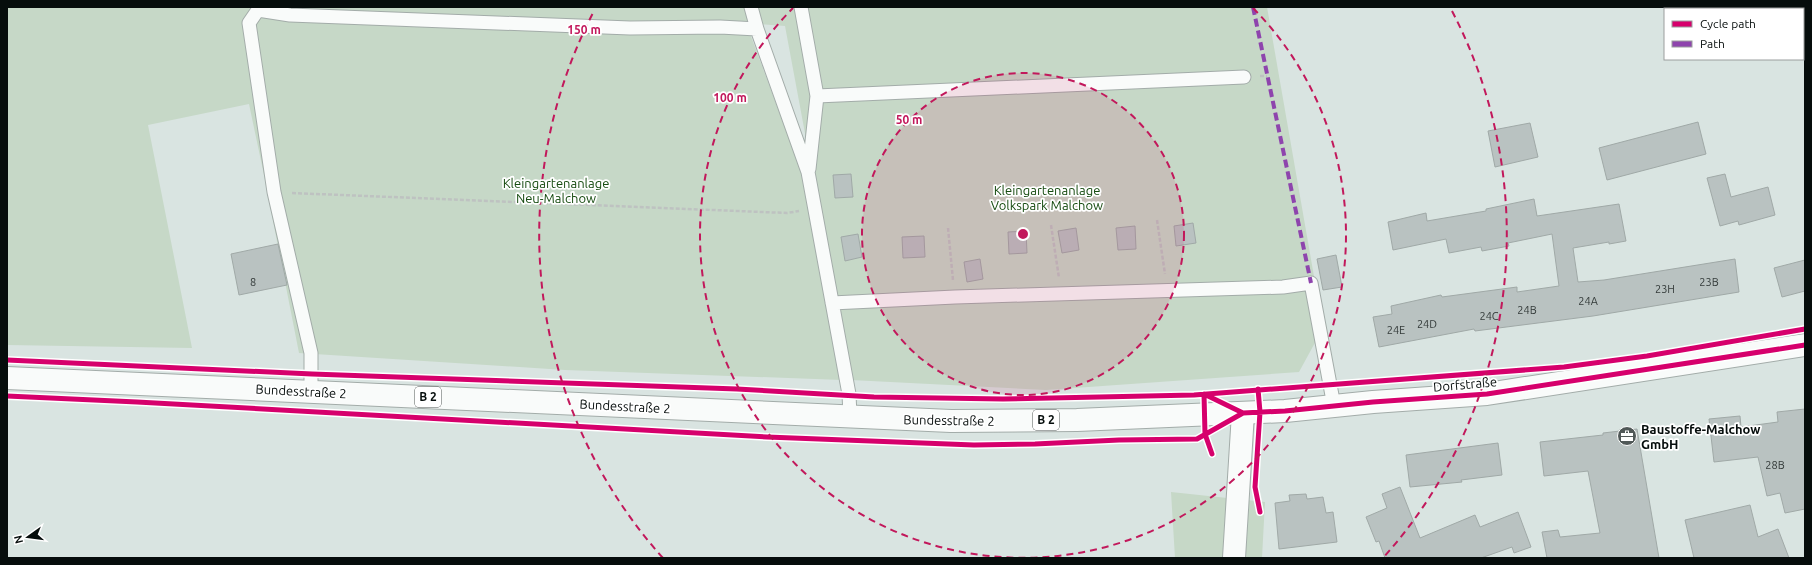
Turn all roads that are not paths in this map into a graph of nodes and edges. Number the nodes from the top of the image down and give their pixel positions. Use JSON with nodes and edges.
{"nodes":[{"id":1,"x":751,"y":7,"type":"edge"},
{"id":2,"x":801,"y":7,"type":"edge"},
{"id":3,"x":258,"y":8,"type":"edge"},
{"id":4,"x":757,"y":29,"type":"junction"},
{"id":5,"x":1244,"y":77,"type":"dead end"},
{"id":6,"x":816,"y":96,"type":"junction"},
{"id":7,"x":808,"y":172,"type":"junction"},
{"id":8,"x":832,"y":303,"type":"junction"},
{"id":9,"x":1805,"y":345,"type":"edge"},
{"id":10,"x":7,"y":378,"type":"edge"},
{"id":11,"x":311,"y":392,"type":"junction"},
{"id":12,"x":1334,"y":406,"type":"junction"},
{"id":13,"x":1243,"y":412,"type":"junction"},
{"id":14,"x":850,"y":416,"type":"junction"},
{"id":15,"x":1234,"y":558,"type":"edge"}],
"edges":[{"from":1,"to":4,"type":"lane"},
{"from":2,"to":6,"type":"lane"},
{"from":3,"to":4,"type":"lane"},
{"from":3,"to":11,"type":"lane"},
{"from":4,"to":7,"type":"lane"},
{"from":5,"to":6,"type":"lane"},
{"from":6,"to":7,"type":"lane"},
{"from":7,"to":8,"type":"lane"},
{"from":8,"to":12,"type":"lane"},
{"from":8,"to":14,"type":"lane"},
{"from":9,"to":12,"type":"main road","name":"Dorfstraße","number":"B 2"},
{"from":10,"to":11,"type":"main road","name":"Bundesstraße 2","number":"B 2"},
{"from":11,"to":14,"type":"main road","name":"Bundesstraße 2","number":"B 2"},
{"from":12,"to":13,"type":"main road","name":"Dorfstraße","number":"B 2"},
{"from":13,"to":14,"type":"main road","name":"Bundesstraße 2","number":"B 2"},
{"from":13,"to":15,"type":"main road"}]}
